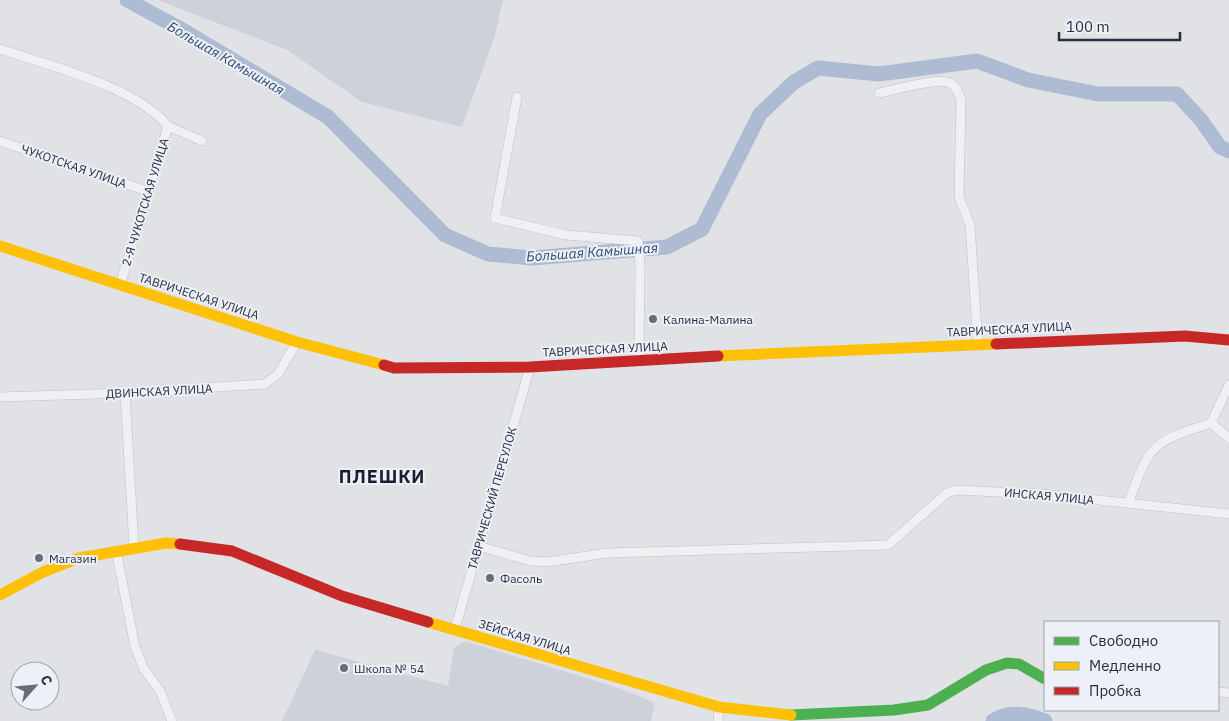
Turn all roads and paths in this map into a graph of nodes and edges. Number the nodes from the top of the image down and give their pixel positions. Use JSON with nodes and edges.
{"nodes":[{"id":1,"x":0,"y":49,"type":"edge"},
{"id":2,"x":880,"y":93,"type":"dead end"},
{"id":3,"x":517,"y":97,"type":"dead end"},
{"id":4,"x":168,"y":126,"type":"junction"},
{"id":5,"x":0,"y":141,"type":"edge"},
{"id":6,"x":202,"y":141,"type":"dead end"},
{"id":7,"x":147,"y":191,"type":"junction"},
{"id":8,"x":0,"y":246,"type":"edge"},
{"id":9,"x":120,"y":285,"type":"junction"},
{"id":10,"x":1229,"y":340,"type":"edge"},
{"id":11,"x":297,"y":342,"type":"junction"},
{"id":12,"x":978,"y":345,"type":"junction"},
{"id":13,"x":639,"y":359,"type":"junction"},
{"id":14,"x":530,"y":367,"type":"junction"},
{"id":15,"x":1229,"y":385,"type":"edge"},
{"id":16,"x":125,"y":394,"type":"junction"},
{"id":17,"x":0,"y":397,"type":"edge"},
{"id":18,"x":1211,"y":423,"type":"junction"},
{"id":19,"x":1229,"y":438,"type":"edge"},
{"id":20,"x":1128,"y":503,"type":"junction"},
{"id":21,"x":1229,"y":514,"type":"edge"},
{"id":22,"x":478,"y":546,"type":"junction"},
{"id":23,"x":134,"y":547,"type":"junction"},
{"id":24,"x":116,"y":550,"type":"junction"},
{"id":25,"x":0,"y":595,"type":"edge"},
{"id":26,"x":455,"y":630,"type":"junction"},
{"id":27,"x":1044,"y":678,"type":"edge"},
{"id":28,"x":719,"y":707,"type":"junction"},
{"id":29,"x":172,"y":721,"type":"edge"},
{"id":30,"x":718,"y":721,"type":"edge"}],
"edges":[{"from":1,"to":4,"type":"street","name":"2-Я ЧУКОТСКАЯ УЛИЦА"},
{"from":2,"to":12,"type":"street"},
{"from":3,"to":13,"type":"street"},
{"from":4,"to":6,"type":"street"},
{"from":4,"to":7,"type":"street","name":"2-Я ЧУКОТСКАЯ УЛИЦА"},
{"from":5,"to":7,"type":"street","name":"ЧУКОТСКАЯ УЛИЦА"},
{"from":7,"to":9,"type":"street","name":"2-Я ЧУКОТСКАЯ УЛИЦА"},
{"from":8,"to":9,"type":"main road","name":"ТАВРИЧЕСКАЯ УЛИЦА"},
{"from":9,"to":11,"type":"main road","name":"ТАВРИЧЕСКАЯ УЛИЦА"},
{"from":10,"to":12,"type":"main road","name":"ТАВРИЧЕСКАЯ УЛИЦА"},
{"from":11,"to":14,"type":"main road","name":"ТАВРИЧЕСКАЯ УЛИЦА"},
{"from":11,"to":16,"type":"street","name":"ДВИНСКАЯ УЛИЦА"},
{"from":12,"to":13,"type":"main road","name":"ТАВРИЧЕСКАЯ УЛИЦА"},
{"from":13,"to":14,"type":"main road","name":"ТАВРИЧЕСКАЯ УЛИЦА"},
{"from":14,"to":22,"type":"street","name":"ТАВРИЧЕСКИЙ ПЕРЕУЛОК"},
{"from":15,"to":18,"type":"street"},
{"from":16,"to":17,"type":"street","name":"ДВИНСКАЯ УЛИЦА"},
{"from":16,"to":23,"type":"street"},
{"from":18,"to":19,"type":"street"},
{"from":18,"to":20,"type":"street"},
{"from":20,"to":21,"type":"street","name":"ИНСКАЯ УЛИЦА"},
{"from":20,"to":22,"type":"street","name":"ИНСКАЯ УЛИЦА"},
{"from":22,"to":26,"type":"street","name":"ТАВРИЧЕСКИЙ ПЕРЕУЛОК"},
{"from":23,"to":24,"type":"main road","name":"ЗЕЙСКАЯ УЛИЦА"},
{"from":23,"to":26,"type":"main road","name":"ЗЕЙСКАЯ УЛИЦА"},
{"from":24,"to":25,"type":"main road","name":"ЗЕЙСКАЯ УЛИЦА"},
{"from":24,"to":29,"type":"street"},
{"from":26,"to":28,"type":"main road","name":"ЗЕЙСКАЯ УЛИЦА"},
{"from":27,"to":28,"type":"main road","name":"ЗЕЙСКАЯ УЛИЦА"},
{"from":28,"to":30,"type":"street"}]}
